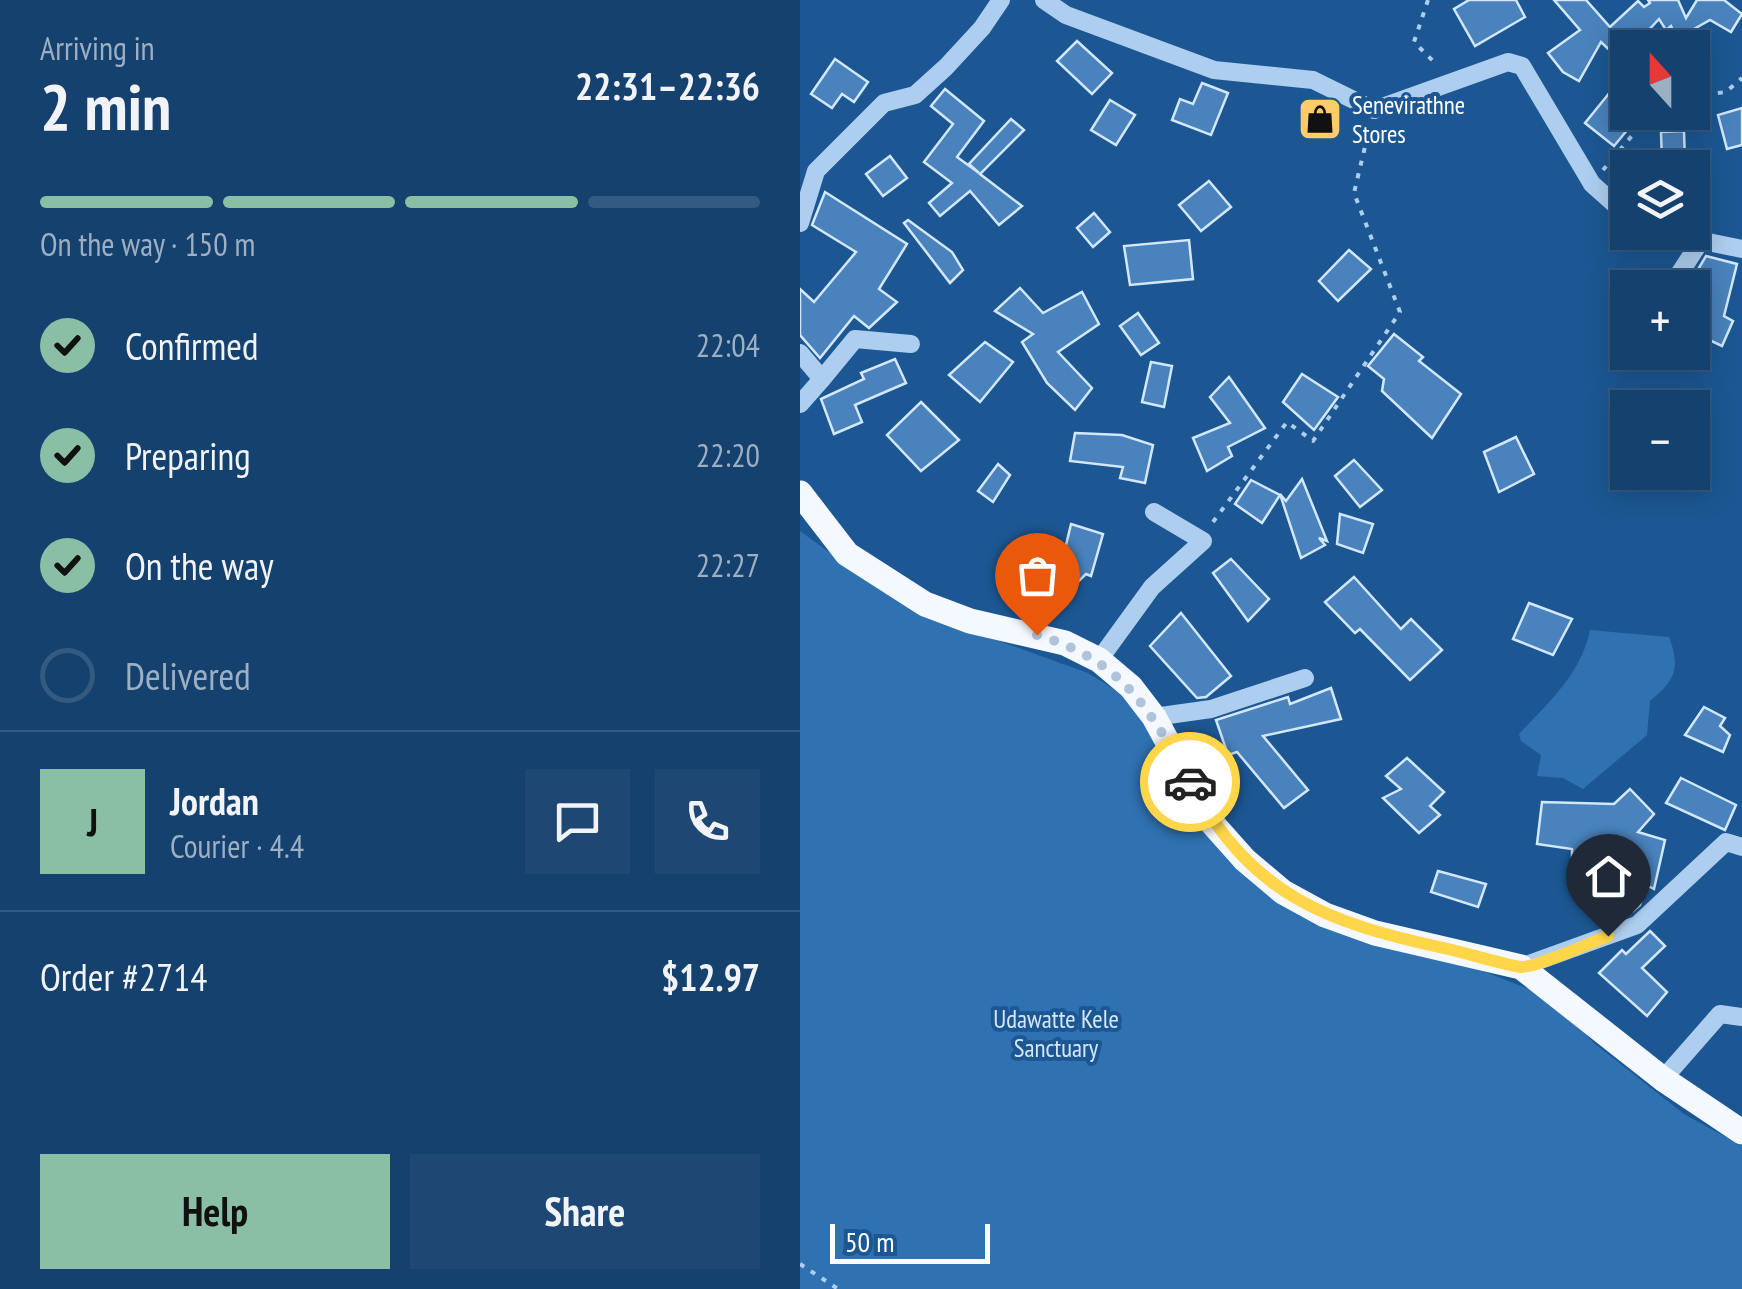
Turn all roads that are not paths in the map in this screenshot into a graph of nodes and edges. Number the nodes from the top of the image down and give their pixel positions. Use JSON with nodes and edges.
{"nodes":[{"id":1,"x":1001,"y":0,"type":"edge"},
{"id":2,"x":1044,"y":0,"type":"edge"},
{"id":3,"x":1610,"y":200,"type":"edge"},
{"id":4,"x":800,"y":223,"type":"edge"},
{"id":5,"x":1710,"y":244,"type":"edge"},
{"id":6,"x":1742,"y":249,"type":"edge"},
{"id":7,"x":912,"y":344,"type":"dead end"},
{"id":8,"x":800,"y":354,"type":"edge"},
{"id":9,"x":822,"y":379,"type":"junction"},
{"id":10,"x":800,"y":404,"type":"edge"},
{"id":11,"x":800,"y":493,"type":"edge"},
{"id":12,"x":1154,"y":512,"type":"dead end"},
{"id":13,"x":1099,"y":660,"type":"junction"},
{"id":14,"x":1305,"y":678,"type":"dead end"},
{"id":15,"x":1154,"y":716,"type":"junction"},
{"id":16,"x":1742,"y":847,"type":"edge"},
{"id":17,"x":1521,"y":967,"type":"junction"},
{"id":18,"x":1742,"y":1017,"type":"edge"},
{"id":19,"x":1663,"y":1079,"type":"junction"},
{"id":20,"x":1742,"y":1132,"type":"edge"}],
"edges":[{"from":1,"to":4,"type":"street"},
{"from":2,"to":3,"type":"street"},
{"from":5,"to":6,"type":"street"},
{"from":7,"to":9,"type":"street"},
{"from":8,"to":9,"type":"street"},
{"from":9,"to":10,"type":"street"},
{"from":11,"to":13,"type":"main road"},
{"from":12,"to":13,"type":"street"},
{"from":13,"to":15,"type":"main road"},
{"from":14,"to":15,"type":"street"},
{"from":15,"to":17,"type":"main road"},
{"from":16,"to":17,"type":"street"},
{"from":17,"to":19,"type":"main road"},
{"from":18,"to":19,"type":"street"},
{"from":19,"to":20,"type":"main road"}]}
